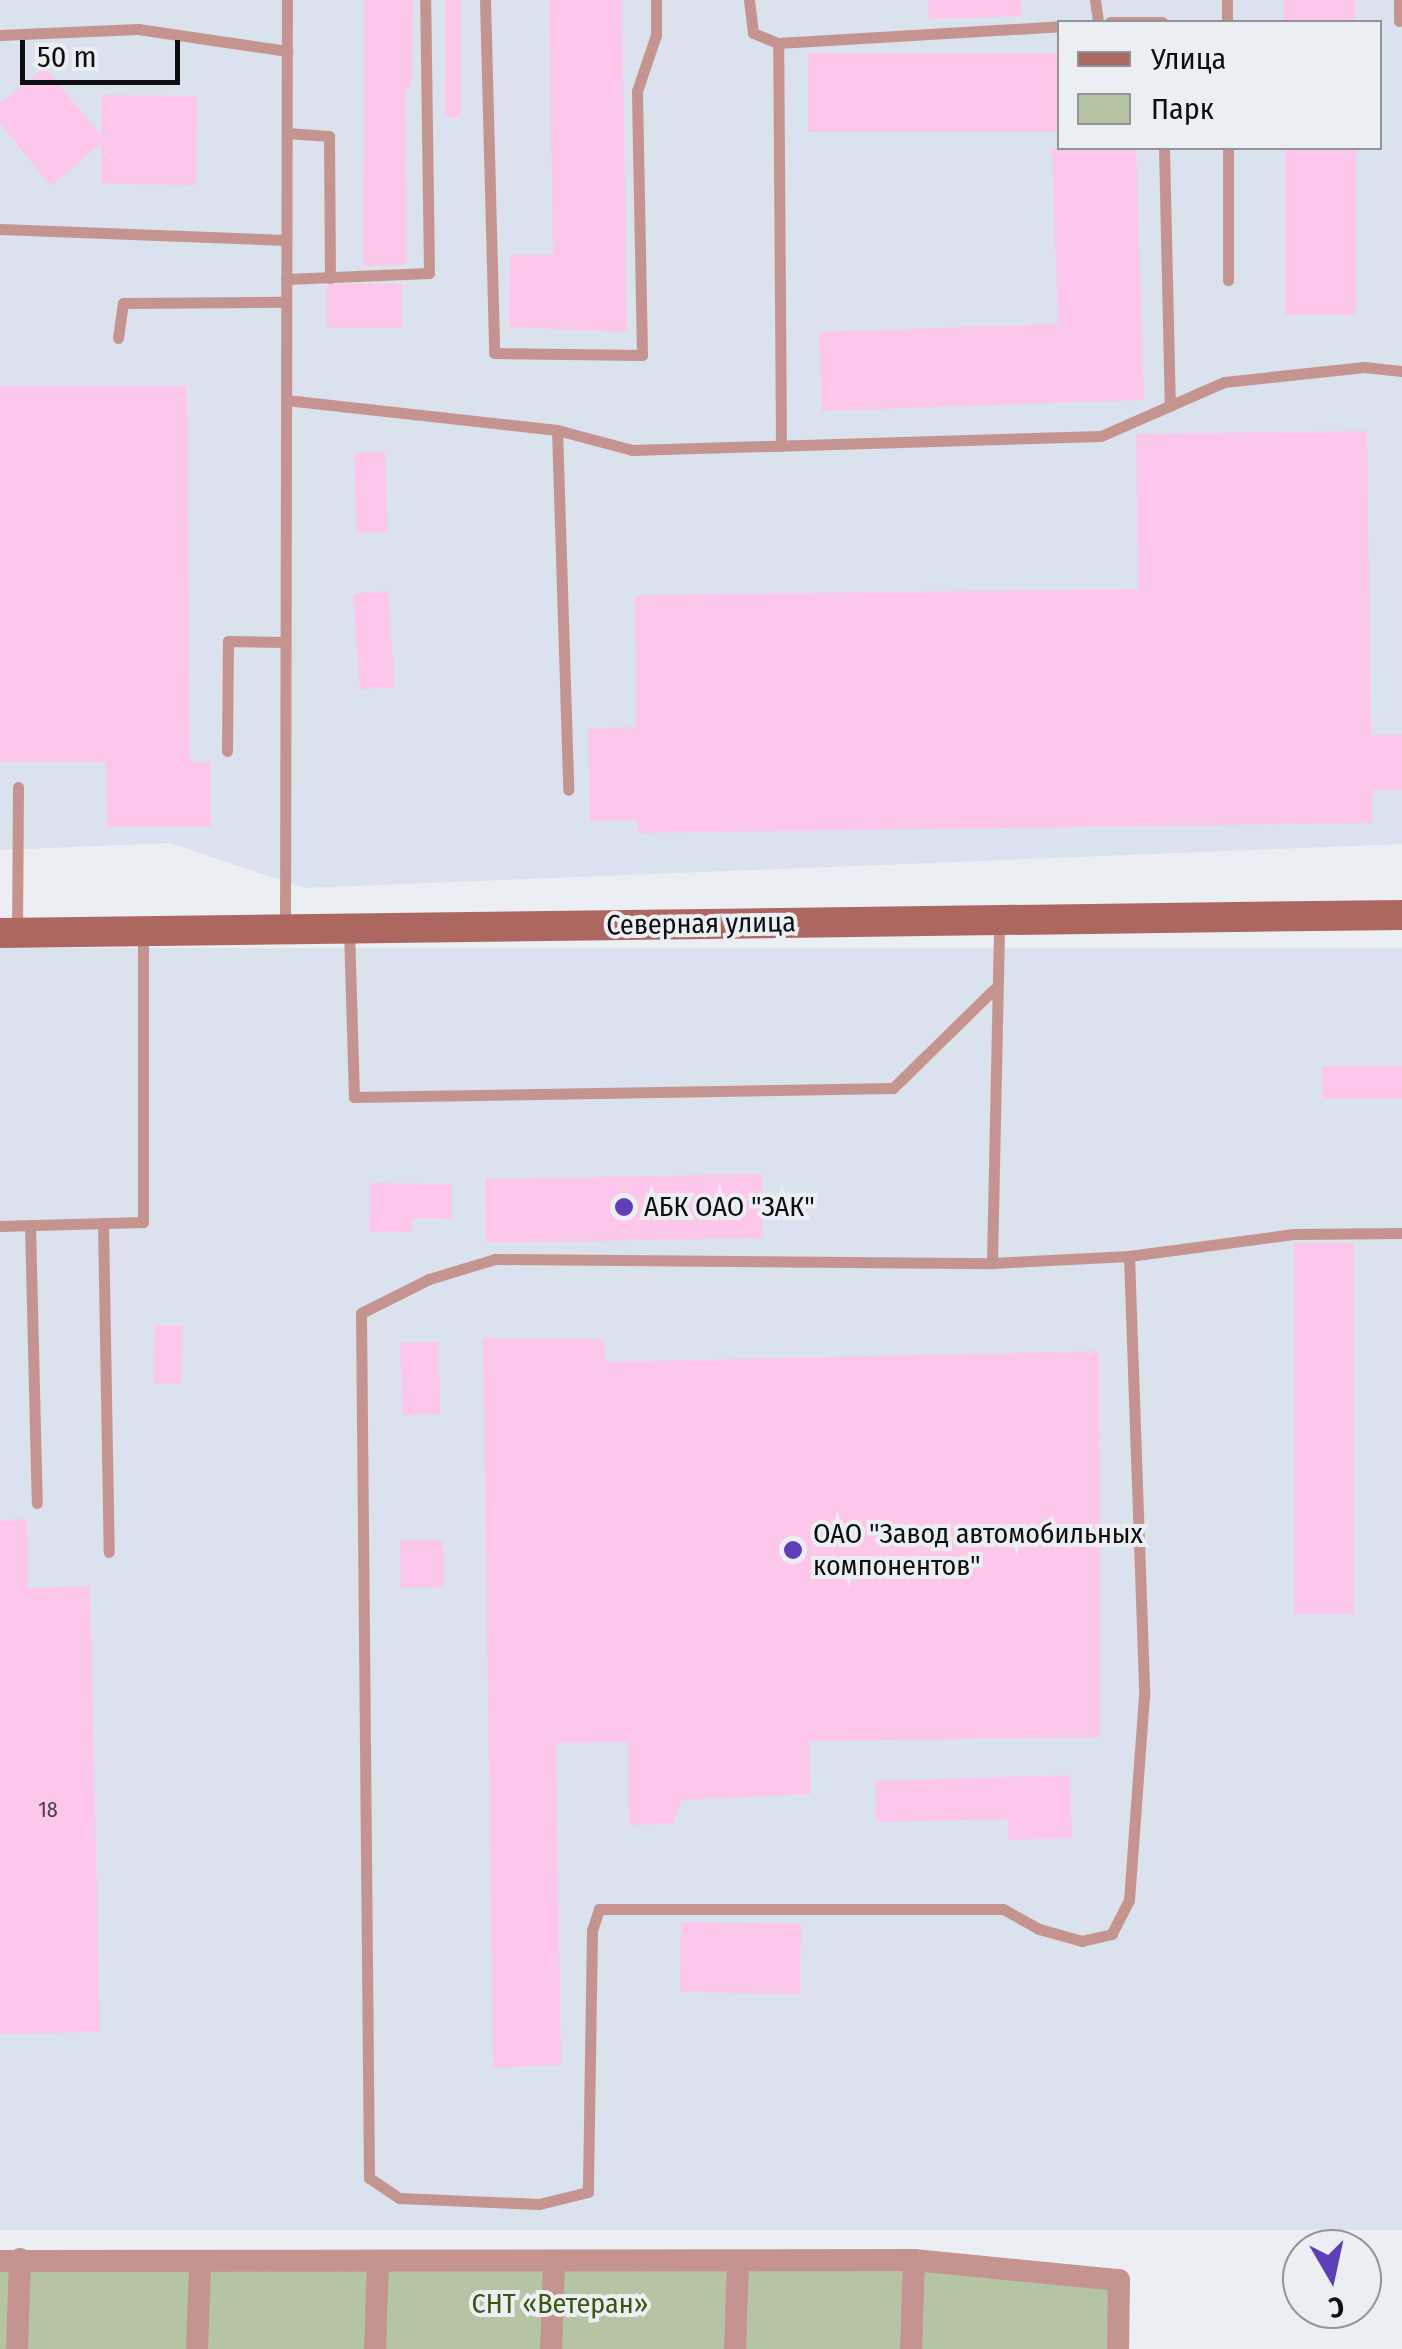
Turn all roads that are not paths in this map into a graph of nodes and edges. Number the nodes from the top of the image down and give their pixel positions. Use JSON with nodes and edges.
{"nodes":[{"id":1,"x":287,"y":0,"type":"edge"},
{"id":2,"x":425,"y":0,"type":"edge"},
{"id":3,"x":484,"y":0,"type":"edge"},
{"id":4,"x":656,"y":0,"type":"edge"},
{"id":5,"x":748,"y":0,"type":"edge"},
{"id":6,"x":1399,"y":0,"type":"edge"},
{"id":7,"x":1400,"y":21,"type":"dead end"},
{"id":8,"x":1057,"y":26,"type":"edge"},
{"id":9,"x":0,"y":35,"type":"edge"},
{"id":10,"x":778,"y":43,"type":"junction"},
{"id":11,"x":287,"y":51,"type":"junction"},
{"id":12,"x":286,"y":133,"type":"junction"},
{"id":13,"x":1164,"y":150,"type":"edge"},
{"id":14,"x":1228,"y":150,"type":"edge"},
{"id":15,"x":0,"y":229,"type":"edge"},
{"id":16,"x":286,"y":240,"type":"junction"},
{"id":17,"x":330,"y":278,"type":"junction"},
{"id":18,"x":286,"y":279,"type":"junction"},
{"id":19,"x":1228,"y":280,"type":"dead end"},
{"id":20,"x":286,"y":302,"type":"junction"},
{"id":21,"x":118,"y":338,"type":"dead end"},
{"id":22,"x":1402,"y":371,"type":"edge"},
{"id":23,"x":286,"y":400,"type":"junction"},
{"id":24,"x":1170,"y":406,"type":"junction"},
{"id":25,"x":558,"y":430,"type":"junction"},
{"id":26,"x":781,"y":446,"type":"junction"},
{"id":27,"x":286,"y":642,"type":"junction"},
{"id":28,"x":227,"y":751,"type":"dead end"},
{"id":29,"x":18,"y":787,"type":"dead end"},
{"id":30,"x":568,"y":790,"type":"dead end"},
{"id":31,"x":1402,"y":916,"type":"edge"},
{"id":32,"x":999,"y":920,"type":"junction"},
{"id":33,"x":349,"y":928,"type":"junction"},
{"id":34,"x":285,"y":930,"type":"junction"},
{"id":35,"x":143,"y":931,"type":"junction"},
{"id":36,"x":9,"y":933,"type":"edge"},
{"id":37,"x":994,"y":990,"type":"junction"},
{"id":38,"x":103,"y":1224,"type":"junction"},
{"id":39,"x":30,"y":1225,"type":"junction"},
{"id":40,"x":0,"y":1226,"type":"edge"},
{"id":41,"x":1402,"y":1233,"type":"edge"},
{"id":42,"x":1129,"y":1256,"type":"junction"},
{"id":43,"x":992,"y":1263,"type":"junction"},
{"id":44,"x":37,"y":1503,"type":"dead end"},
{"id":45,"x":109,"y":1552,"type":"dead end"},
{"id":46,"x":10,"y":2260,"type":"edge"},
{"id":47,"x":914,"y":2260,"type":"junction"},
{"id":48,"x":200,"y":2261,"type":"junction"},
{"id":49,"x":738,"y":2261,"type":"junction"},
{"id":50,"x":554,"y":2262,"type":"junction"},
{"id":51,"x":378,"y":2264,"type":"junction"},
{"id":52,"x":17,"y":2349,"type":"edge"},
{"id":53,"x":196,"y":2349,"type":"edge"},
{"id":54,"x":375,"y":2349,"type":"edge"},
{"id":55,"x":551,"y":2349,"type":"edge"},
{"id":56,"x":734,"y":2349,"type":"edge"},
{"id":57,"x":910,"y":2349,"type":"edge"},
{"id":58,"x":1118,"y":2349,"type":"edge"}],
"edges":[{"from":1,"to":11,"type":"lane"},
{"from":2,"to":17,"type":"lane"},
{"from":3,"to":4,"type":"lane"},
{"from":5,"to":10,"type":"lane"},
{"from":6,"to":7,"type":"lane"},
{"from":8,"to":10,"type":"lane"},
{"from":9,"to":11,"type":"lane"},
{"from":10,"to":26,"type":"lane"},
{"from":11,"to":12,"type":"lane"},
{"from":12,"to":16,"type":"lane"},
{"from":12,"to":17,"type":"lane"},
{"from":13,"to":24,"type":"lane"},
{"from":14,"to":19,"type":"lane"},
{"from":15,"to":16,"type":"lane"},
{"from":16,"to":18,"type":"lane"},
{"from":17,"to":18,"type":"lane"},
{"from":18,"to":20,"type":"lane"},
{"from":20,"to":21,"type":"lane"},
{"from":20,"to":23,"type":"lane"},
{"from":22,"to":24,"type":"lane"},
{"from":23,"to":25,"type":"lane"},
{"from":23,"to":27,"type":"lane"},
{"from":24,"to":26,"type":"lane"},
{"from":25,"to":26,"type":"lane"},
{"from":25,"to":30,"type":"lane"},
{"from":27,"to":28,"type":"lane"},
{"from":27,"to":34,"type":"lane"},
{"from":29,"to":36,"type":"lane"},
{"from":31,"to":32,"type":"main road","name":"Северная улица"},
{"from":32,"to":33,"type":"main road","name":"Северная улица"},
{"from":32,"to":37,"type":"lane"},
{"from":33,"to":34,"type":"main road","name":"Северная улица"},
{"from":33,"to":37,"type":"lane"},
{"from":34,"to":35,"type":"main road","name":"Северная улица"},
{"from":35,"to":36,"type":"main road","name":"Северная улица"},
{"from":35,"to":38,"type":"lane"},
{"from":37,"to":43,"type":"lane"},
{"from":38,"to":39,"type":"lane"},
{"from":38,"to":45,"type":"lane"},
{"from":39,"to":40,"type":"lane"},
{"from":39,"to":44,"type":"lane"},
{"from":41,"to":42,"type":"lane"},
{"from":42,"to":43,"type":"lane"},
{"from":42,"to":43,"type":"lane"},
{"from":46,"to":48,"type":"street"},
{"from":46,"to":52,"type":"street"},
{"from":47,"to":49,"type":"street"},
{"from":47,"to":57,"type":"street"},
{"from":47,"to":58,"type":"street"},
{"from":48,"to":51,"type":"street"},
{"from":48,"to":53,"type":"street"},
{"from":49,"to":50,"type":"street"},
{"from":49,"to":56,"type":"street"},
{"from":50,"to":51,"type":"street"},
{"from":50,"to":55,"type":"street"},
{"from":51,"to":54,"type":"street"}]}
